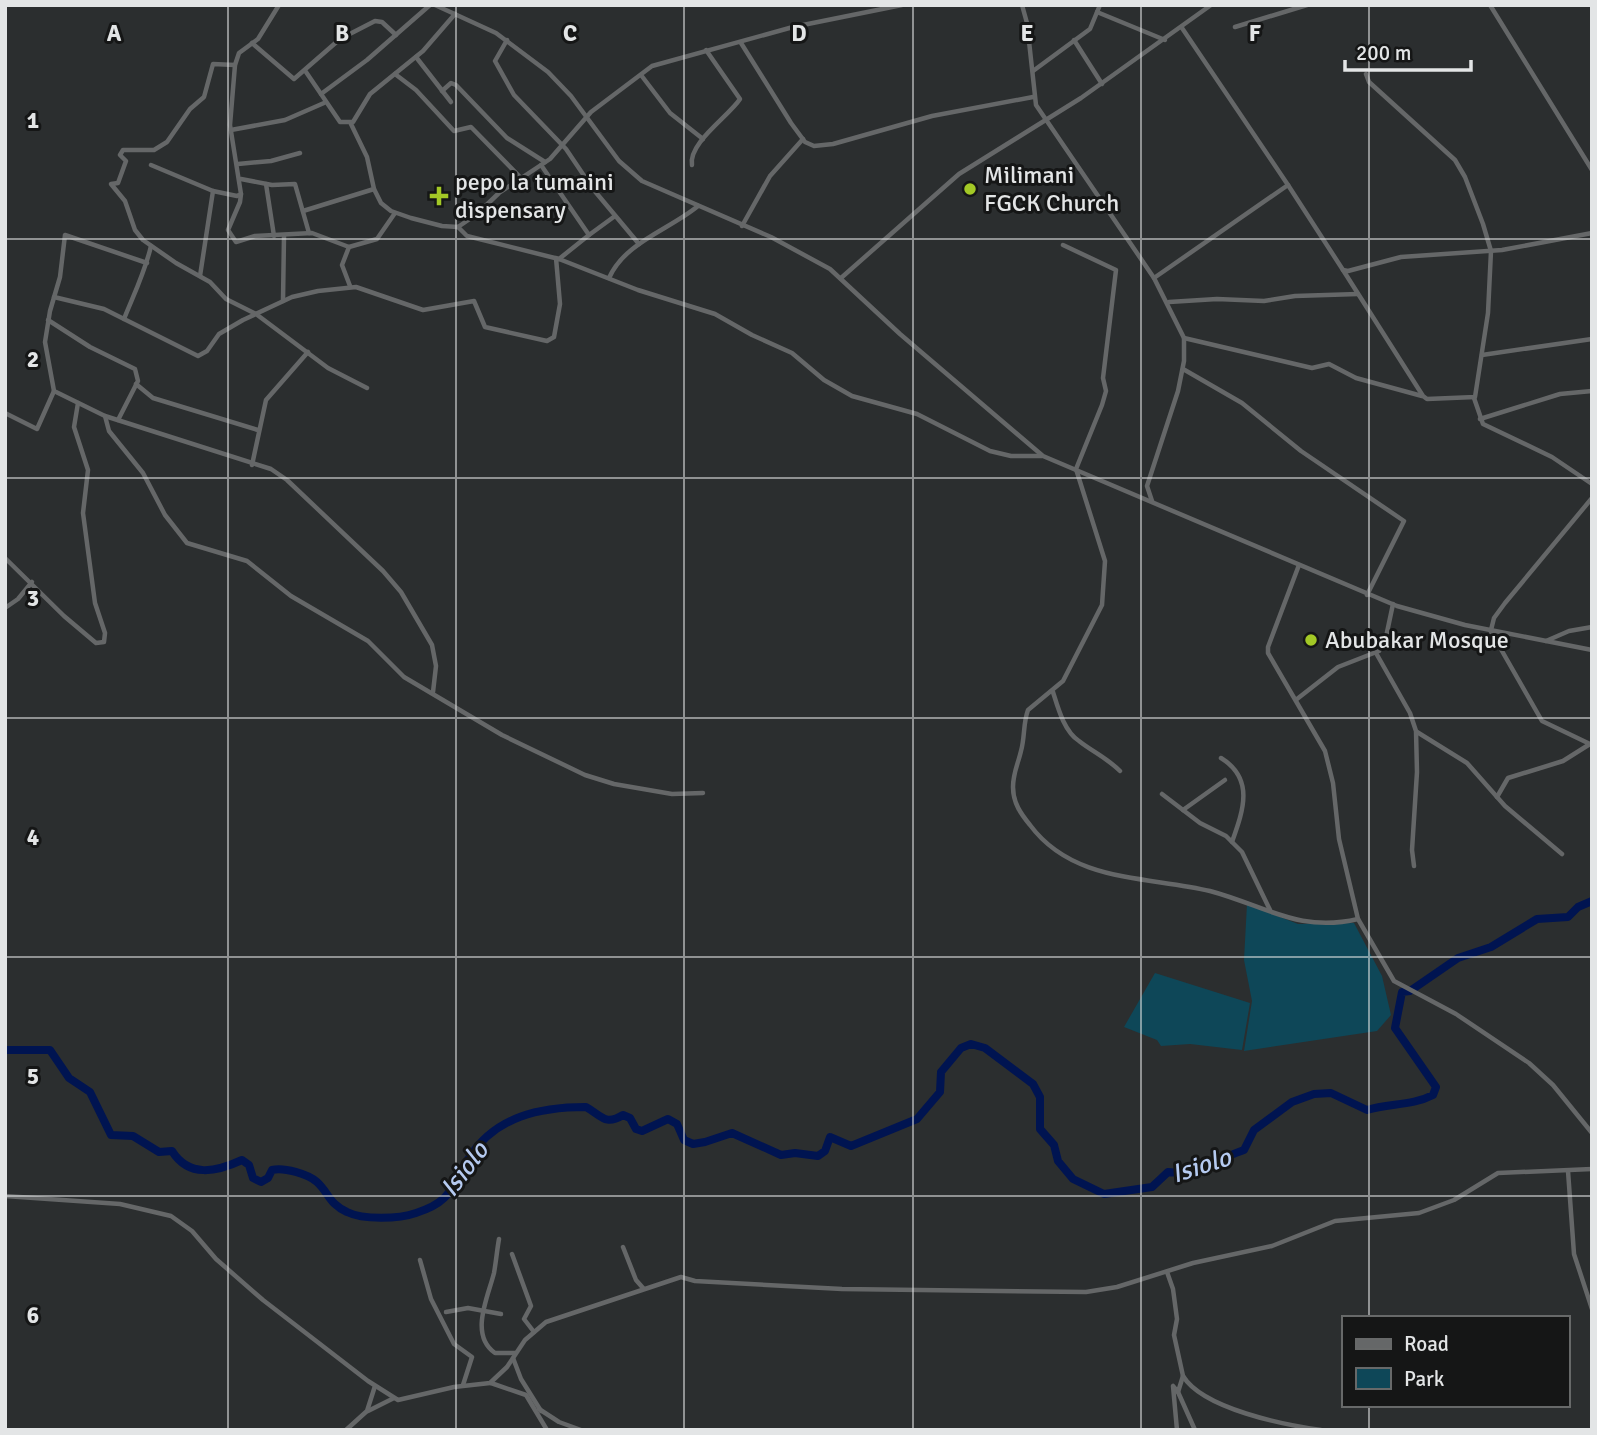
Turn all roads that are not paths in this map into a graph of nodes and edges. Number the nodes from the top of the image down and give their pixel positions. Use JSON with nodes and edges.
{"nodes":[{"id":1,"x":279,"y":5,"type":"edge"},
{"id":2,"x":433,"y":5,"type":"edge"},
{"id":3,"x":902,"y":5,"type":"edge"},
{"id":4,"x":1022,"y":5,"type":"edge"},
{"id":5,"x":1100,"y":5,"type":"edge"},
{"id":6,"x":1211,"y":5,"type":"edge"},
{"id":7,"x":1307,"y":5,"type":"edge"},
{"id":8,"x":1490,"y":5,"type":"edge"},
{"id":9,"x":885,"y":7,"type":"edge"},
{"id":10,"x":1097,"y":12,"type":"junction"},
{"id":11,"x":455,"y":14,"type":"junction"},
{"id":12,"x":1235,"y":27,"type":"dead end"},
{"id":13,"x":1182,"y":28,"type":"junction"},
{"id":14,"x":396,"y":35,"type":"junction"},
{"id":15,"x":507,"y":40,"type":"junction"},
{"id":16,"x":1074,"y":40,"type":"junction"},
{"id":17,"x":1165,"y":40,"type":"junction"},
{"id":18,"x":252,"y":43,"type":"junction"},
{"id":19,"x":741,"y":43,"type":"junction"},
{"id":20,"x":706,"y":50,"type":"junction"},
{"id":21,"x":416,"y":57,"type":"junction"},
{"id":22,"x":235,"y":65,"type":"junction"},
{"id":23,"x":306,"y":71,"type":"junction"},
{"id":24,"x":1032,"y":72,"type":"junction"},
{"id":25,"x":395,"y":74,"type":"junction"},
{"id":26,"x":1366,"y":74,"type":"dead end"},
{"id":27,"x":641,"y":75,"type":"junction"},
{"id":28,"x":1102,"y":83,"type":"junction"},
{"id":29,"x":442,"y":91,"type":"junction"},
{"id":30,"x":321,"y":94,"type":"junction"},
{"id":31,"x":1033,"y":97,"type":"junction"},
{"id":32,"x":451,"y":102,"type":"dead end"},
{"id":33,"x":324,"y":103,"type":"junction"},
{"id":34,"x":586,"y":117,"type":"junction"},
{"id":35,"x":1047,"y":120,"type":"junction"},
{"id":36,"x":351,"y":124,"type":"junction"},
{"id":37,"x":231,"y":130,"type":"junction"},
{"id":38,"x":703,"y":139,"type":"junction"},
{"id":39,"x":803,"y":139,"type":"junction"},
{"id":40,"x":562,"y":145,"type":"junction"},
{"id":41,"x":300,"y":153,"type":"dead end"},
{"id":42,"x":238,"y":164,"type":"junction"},
{"id":43,"x":543,"y":164,"type":"junction"},
{"id":44,"x":151,"y":165,"type":"dead end"},
{"id":45,"x":692,"y":165,"type":"dead end"},
{"id":46,"x":1592,"y":170,"type":"edge"},
{"id":47,"x":521,"y":178,"type":"junction"},
{"id":48,"x":241,"y":179,"type":"junction"},
{"id":49,"x":266,"y":184,"type":"junction"},
{"id":50,"x":1288,"y":185,"type":"junction"},
{"id":51,"x":374,"y":188,"type":"junction"},
{"id":52,"x":213,"y":191,"type":"junction"},
{"id":53,"x":241,"y":194,"type":"junction"},
{"id":54,"x":698,"y":206,"type":"junction"},
{"id":55,"x":303,"y":211,"type":"junction"},
{"id":56,"x":395,"y":212,"type":"junction"},
{"id":57,"x":615,"y":216,"type":"junction"},
{"id":58,"x":742,"y":226,"type":"junction"},
{"id":59,"x":458,"y":227,"type":"junction"},
{"id":60,"x":309,"y":233,"type":"junction"},
{"id":61,"x":1592,"y":233,"type":"edge"},
{"id":62,"x":589,"y":235,"type":"junction"},
{"id":63,"x":274,"y":236,"type":"junction"},
{"id":64,"x":284,"y":236,"type":"junction"},
{"id":65,"x":639,"y":244,"type":"junction"},
{"id":66,"x":1063,"y":245,"type":"dead end"},
{"id":67,"x":151,"y":246,"type":"junction"},
{"id":68,"x":349,"y":247,"type":"junction"},
{"id":69,"x":1492,"y":251,"type":"junction"},
{"id":70,"x":557,"y":259,"type":"junction"},
{"id":71,"x":147,"y":263,"type":"junction"},
{"id":72,"x":1343,"y":270,"type":"junction"},
{"id":73,"x":200,"y":276,"type":"junction"},
{"id":74,"x":609,"y":278,"type":"junction"},
{"id":75,"x":841,"y":278,"type":"junction"},
{"id":76,"x":1154,"y":278,"type":"junction"},
{"id":77,"x":350,"y":286,"type":"junction"},
{"id":78,"x":1359,"y":295,"type":"junction"},
{"id":79,"x":54,"y":297,"type":"junction"},
{"id":80,"x":284,"y":300,"type":"junction"},
{"id":81,"x":1169,"y":302,"type":"junction"},
{"id":82,"x":256,"y":314,"type":"junction"},
{"id":83,"x":48,"y":319,"type":"junction"},
{"id":84,"x":124,"y":319,"type":"junction"},
{"id":85,"x":1184,"y":338,"type":"junction"},
{"id":86,"x":1592,"y":339,"type":"edge"},
{"id":87,"x":308,"y":352,"type":"junction"},
{"id":88,"x":1482,"y":355,"type":"junction"},
{"id":89,"x":1183,"y":369,"type":"junction"},
{"id":90,"x":136,"y":384,"type":"junction"},
{"id":91,"x":367,"y":388,"type":"dead end"},
{"id":92,"x":54,"y":391,"type":"junction"},
{"id":93,"x":1592,"y":391,"type":"edge"},
{"id":94,"x":1423,"y":396,"type":"junction"},
{"id":95,"x":1474,"y":398,"type":"junction"},
{"id":96,"x":78,"y":403,"type":"junction"},
{"id":97,"x":5,"y":413,"type":"edge"},
{"id":98,"x":105,"y":416,"type":"junction"},
{"id":99,"x":1480,"y":419,"type":"junction"},
{"id":100,"x":118,"y":420,"type":"junction"},
{"id":101,"x":258,"y":430,"type":"junction"},
{"id":102,"x":1043,"y":456,"type":"junction"},
{"id":103,"x":252,"y":465,"type":"junction"},
{"id":104,"x":1076,"y":469,"type":"junction"},
{"id":105,"x":1592,"y":484,"type":"edge"},
{"id":106,"x":1592,"y":498,"type":"edge"},
{"id":107,"x":1153,"y":502,"type":"junction"},
{"id":108,"x":5,"y":558,"type":"edge"},
{"id":109,"x":1299,"y":565,"type":"junction"},
{"id":110,"x":32,"y":582,"type":"junction"},
{"id":111,"x":1367,"y":595,"type":"junction"},
{"id":112,"x":1393,"y":604,"type":"junction"},
{"id":113,"x":5,"y":608,"type":"edge"},
{"id":114,"x":1592,"y":627,"type":"edge"},
{"id":115,"x":1490,"y":629,"type":"junction"},
{"id":116,"x":1546,"y":642,"type":"junction"},
{"id":117,"x":1592,"y":650,"type":"edge"},
{"id":118,"x":1376,"y":653,"type":"junction"},
{"id":119,"x":433,"y":692,"type":"junction"},
{"id":120,"x":1053,"y":692,"type":"junction"},
{"id":121,"x":1297,"y":699,"type":"junction"},
{"id":122,"x":1416,"y":731,"type":"junction"},
{"id":123,"x":1221,"y":758,"type":"dead end"},
{"id":124,"x":1120,"y":771,"type":"dead end"},
{"id":125,"x":1225,"y":780,"type":"dead end"},
{"id":126,"x":703,"y":793,"type":"dead end"},
{"id":127,"x":1162,"y":794,"type":"dead end"},
{"id":128,"x":1497,"y":797,"type":"junction"},
{"id":129,"x":1182,"y":810,"type":"junction"},
{"id":130,"x":1231,"y":842,"type":"junction"},
{"id":131,"x":1562,"y":854,"type":"dead end"},
{"id":132,"x":1414,"y":866,"type":"dead end"},
{"id":133,"x":1270,"y":910,"type":"junction"},
{"id":134,"x":1358,"y":919,"type":"junction"},
{"id":135,"x":1592,"y":1133,"type":"edge"},
{"id":136,"x":1592,"y":1169,"type":"edge"},
{"id":137,"x":1568,"y":1171,"type":"junction"},
{"id":138,"x":5,"y":1196,"type":"edge"},
{"id":139,"x":499,"y":1239,"type":"dead end"},
{"id":140,"x":623,"y":1247,"type":"dead end"},
{"id":141,"x":512,"y":1254,"type":"dead end"},
{"id":142,"x":420,"y":1261,"type":"dead end"},
{"id":143,"x":1167,"y":1272,"type":"junction"},
{"id":144,"x":643,"y":1288,"type":"junction"},
{"id":145,"x":1592,"y":1309,"type":"edge"},
{"id":146,"x":483,"y":1311,"type":"junction"},
{"id":147,"x":446,"y":1312,"type":"dead end"},
{"id":148,"x":501,"y":1314,"type":"dead end"},
{"id":149,"x":534,"y":1332,"type":"junction"},
{"id":150,"x":515,"y":1356,"type":"junction"},
{"id":151,"x":1183,"y":1376,"type":"junction"},
{"id":152,"x":490,"y":1383,"type":"junction"},
{"id":153,"x":375,"y":1386,"type":"junction"},
{"id":154,"x":463,"y":1386,"type":"junction"},
{"id":155,"x":1178,"y":1392,"type":"junction"},
{"id":156,"x":394,"y":1398,"type":"junction"},
{"id":157,"x":535,"y":1407,"type":"junction"},
{"id":158,"x":367,"y":1411,"type":"junction"},
{"id":159,"x":541,"y":1411,"type":"junction"},
{"id":160,"x":346,"y":1430,"type":"edge"},
{"id":161,"x":547,"y":1430,"type":"edge"},
{"id":162,"x":581,"y":1430,"type":"edge"},
{"id":163,"x":1177,"y":1430,"type":"edge"},
{"id":164,"x":1195,"y":1430,"type":"edge"},
{"id":165,"x":1321,"y":1430,"type":"edge"}],
"edges":[{"from":1,"to":18,"type":"street"},
{"from":2,"to":11,"type":"street"},
{"from":2,"to":14,"type":"street"},
{"from":3,"to":9,"type":"street"},
{"from":4,"to":24,"type":"street"},
{"from":5,"to":10,"type":"street"},
{"from":6,"to":13,"type":"street"},
{"from":7,"to":12,"type":"street"},
{"from":8,"to":46,"type":"street"},
{"from":9,"to":19,"type":"street"},
{"from":10,"to":16,"type":"street"},
{"from":10,"to":17,"type":"street"},
{"from":11,"to":15,"type":"street"},
{"from":11,"to":21,"type":"street"},
{"from":13,"to":17,"type":"street"},
{"from":13,"to":50,"type":"street"},
{"from":14,"to":23,"type":"street"},
{"from":14,"to":30,"type":"street"},
{"from":15,"to":34,"type":"street"},
{"from":15,"to":40,"type":"street"},
{"from":16,"to":24,"type":"street"},
{"from":16,"to":28,"type":"street"},
{"from":17,"to":28,"type":"street"},
{"from":18,"to":22,"type":"street"},
{"from":18,"to":23,"type":"street"},
{"from":19,"to":20,"type":"street"},
{"from":19,"to":39,"type":"street"},
{"from":20,"to":27,"type":"street"},
{"from":20,"to":38,"type":"street"},
{"from":21,"to":25,"type":"street"},
{"from":21,"to":29,"type":"street"},
{"from":22,"to":37,"type":"street"},
{"from":22,"to":67,"type":"street"},
{"from":23,"to":30,"type":"street"},
{"from":24,"to":31,"type":"street"},
{"from":25,"to":36,"type":"street"},
{"from":25,"to":47,"type":"street"},
{"from":26,"to":69,"type":"street"},
{"from":27,"to":34,"type":"street"},
{"from":27,"to":38,"type":"street"},
{"from":28,"to":35,"type":"street"},
{"from":29,"to":32,"type":"street"},
{"from":29,"to":43,"type":"street"},
{"from":30,"to":33,"type":"street"},
{"from":31,"to":35,"type":"street"},
{"from":31,"to":39,"type":"street"},
{"from":33,"to":36,"type":"street"},
{"from":33,"to":37,"type":"street"},
{"from":34,"to":40,"type":"street"},
{"from":34,"to":54,"type":"street"},
{"from":35,"to":75,"type":"street"},
{"from":35,"to":76,"type":"street"},
{"from":36,"to":51,"type":"street"},
{"from":37,"to":42,"type":"street"},
{"from":38,"to":45,"type":"street"},
{"from":39,"to":58,"type":"street"},
{"from":40,"to":43,"type":"street"},
{"from":40,"to":57,"type":"street"},
{"from":41,"to":42,"type":"street"},
{"from":42,"to":48,"type":"street"},
{"from":43,"to":47,"type":"street"},
{"from":43,"to":62,"type":"street"},
{"from":44,"to":52,"type":"street"},
{"from":47,"to":59,"type":"street"},
{"from":48,"to":49,"type":"street"},
{"from":48,"to":53,"type":"street"},
{"from":49,"to":55,"type":"street"},
{"from":49,"to":63,"type":"street"},
{"from":50,"to":72,"type":"street"},
{"from":50,"to":76,"type":"street"},
{"from":51,"to":55,"type":"street"},
{"from":51,"to":56,"type":"street"},
{"from":52,"to":53,"type":"street"},
{"from":52,"to":73,"type":"street"},
{"from":53,"to":63,"type":"street"},
{"from":54,"to":58,"type":"street"},
{"from":54,"to":65,"type":"street"},
{"from":55,"to":60,"type":"street"},
{"from":56,"to":59,"type":"street"},
{"from":56,"to":68,"type":"street"},
{"from":57,"to":62,"type":"street"},
{"from":57,"to":65,"type":"street"},
{"from":58,"to":75,"type":"street"},
{"from":59,"to":70,"type":"street"},
{"from":60,"to":64,"type":"street"},
{"from":60,"to":68,"type":"street"},
{"from":61,"to":69,"type":"street"},
{"from":62,"to":70,"type":"street"},
{"from":63,"to":64,"type":"street"},
{"from":64,"to":80,"type":"street"},
{"from":65,"to":74,"type":"street"},
{"from":66,"to":104,"type":"street"},
{"from":67,"to":71,"type":"street"},
{"from":67,"to":73,"type":"street"},
{"from":68,"to":77,"type":"street"},
{"from":69,"to":72,"type":"street"},
{"from":69,"to":88,"type":"street"},
{"from":70,"to":74,"type":"street"},
{"from":70,"to":77,"type":"street"},
{"from":71,"to":79,"type":"street"},
{"from":71,"to":84,"type":"street"},
{"from":72,"to":78,"type":"street"},
{"from":73,"to":82,"type":"street"},
{"from":74,"to":102,"type":"street"},
{"from":75,"to":102,"type":"street"},
{"from":76,"to":81,"type":"street"},
{"from":77,"to":80,"type":"street"},
{"from":78,"to":81,"type":"street"},
{"from":78,"to":94,"type":"street"},
{"from":79,"to":83,"type":"street"},
{"from":79,"to":84,"type":"street"},
{"from":80,"to":82,"type":"street"},
{"from":81,"to":85,"type":"street"},
{"from":82,"to":84,"type":"street"},
{"from":82,"to":87,"type":"street"},
{"from":83,"to":90,"type":"street"},
{"from":83,"to":92,"type":"street"},
{"from":85,"to":89,"type":"street"},
{"from":85,"to":94,"type":"street"},
{"from":86,"to":88,"type":"street"},
{"from":87,"to":91,"type":"street"},
{"from":87,"to":101,"type":"street"},
{"from":88,"to":95,"type":"street"},
{"from":89,"to":107,"type":"street"},
{"from":89,"to":111,"type":"street"},
{"from":90,"to":100,"type":"street"},
{"from":90,"to":101,"type":"street"},
{"from":92,"to":96,"type":"street"},
{"from":92,"to":97,"type":"street"},
{"from":93,"to":99,"type":"street"},
{"from":94,"to":95,"type":"street"},
{"from":95,"to":99,"type":"street"},
{"from":96,"to":98,"type":"street"},
{"from":96,"to":110,"type":"street"},
{"from":98,"to":100,"type":"street"},
{"from":98,"to":119,"type":"street"},
{"from":99,"to":105,"type":"street"},
{"from":100,"to":103,"type":"street"},
{"from":101,"to":103,"type":"street"},
{"from":102,"to":104,"type":"street"},
{"from":103,"to":119,"type":"street"},
{"from":104,"to":107,"type":"street"},
{"from":104,"to":120,"type":"street"},
{"from":106,"to":115,"type":"street"},
{"from":107,"to":109,"type":"street"},
{"from":108,"to":110,"type":"street"},
{"from":109,"to":111,"type":"street"},
{"from":109,"to":121,"type":"street"},
{"from":110,"to":113,"type":"street"},
{"from":111,"to":112,"type":"street"},
{"from":112,"to":115,"type":"street"},
{"from":112,"to":118,"type":"street"},
{"from":114,"to":116,"type":"street"},
{"from":115,"to":116,"type":"street"},
{"from":115,"to":128,"type":"street"},
{"from":116,"to":117,"type":"street"},
{"from":118,"to":121,"type":"street"},
{"from":118,"to":122,"type":"street"},
{"from":119,"to":126,"type":"street"},
{"from":120,"to":124,"type":"street"},
{"from":120,"to":133,"type":"street"},
{"from":121,"to":134,"type":"street"},
{"from":122,"to":128,"type":"street"},
{"from":122,"to":132,"type":"street"},
{"from":123,"to":130,"type":"street"},
{"from":125,"to":129,"type":"street"},
{"from":127,"to":129,"type":"street"},
{"from":128,"to":131,"type":"street"},
{"from":129,"to":130,"type":"street"},
{"from":130,"to":133,"type":"street"},
{"from":133,"to":134,"type":"street"},
{"from":134,"to":135,"type":"street"},
{"from":136,"to":137,"type":"street"},
{"from":137,"to":143,"type":"street"},
{"from":137,"to":145,"type":"street"},
{"from":138,"to":153,"type":"street"},
{"from":139,"to":146,"type":"street"},
{"from":140,"to":144,"type":"street"},
{"from":141,"to":149,"type":"street"},
{"from":142,"to":154,"type":"street"},
{"from":143,"to":144,"type":"street"},
{"from":143,"to":151,"type":"street"},
{"from":144,"to":149,"type":"street"},
{"from":146,"to":147,"type":"street"},
{"from":146,"to":148,"type":"street"},
{"from":146,"to":150,"type":"street"},
{"from":149,"to":150,"type":"street"},
{"from":150,"to":152,"type":"street"},
{"from":150,"to":159,"type":"street"},
{"from":151,"to":155,"type":"street"},
{"from":151,"to":165,"type":"street"},
{"from":152,"to":154,"type":"street"},
{"from":152,"to":157,"type":"street"},
{"from":153,"to":156,"type":"street"},
{"from":153,"to":158,"type":"street"},
{"from":154,"to":156,"type":"street"},
{"from":155,"to":163,"type":"street"},
{"from":155,"to":164,"type":"street"},
{"from":156,"to":158,"type":"street"},
{"from":157,"to":159,"type":"street"},
{"from":157,"to":161,"type":"street"},
{"from":158,"to":160,"type":"street"},
{"from":159,"to":162,"type":"street"}]}
